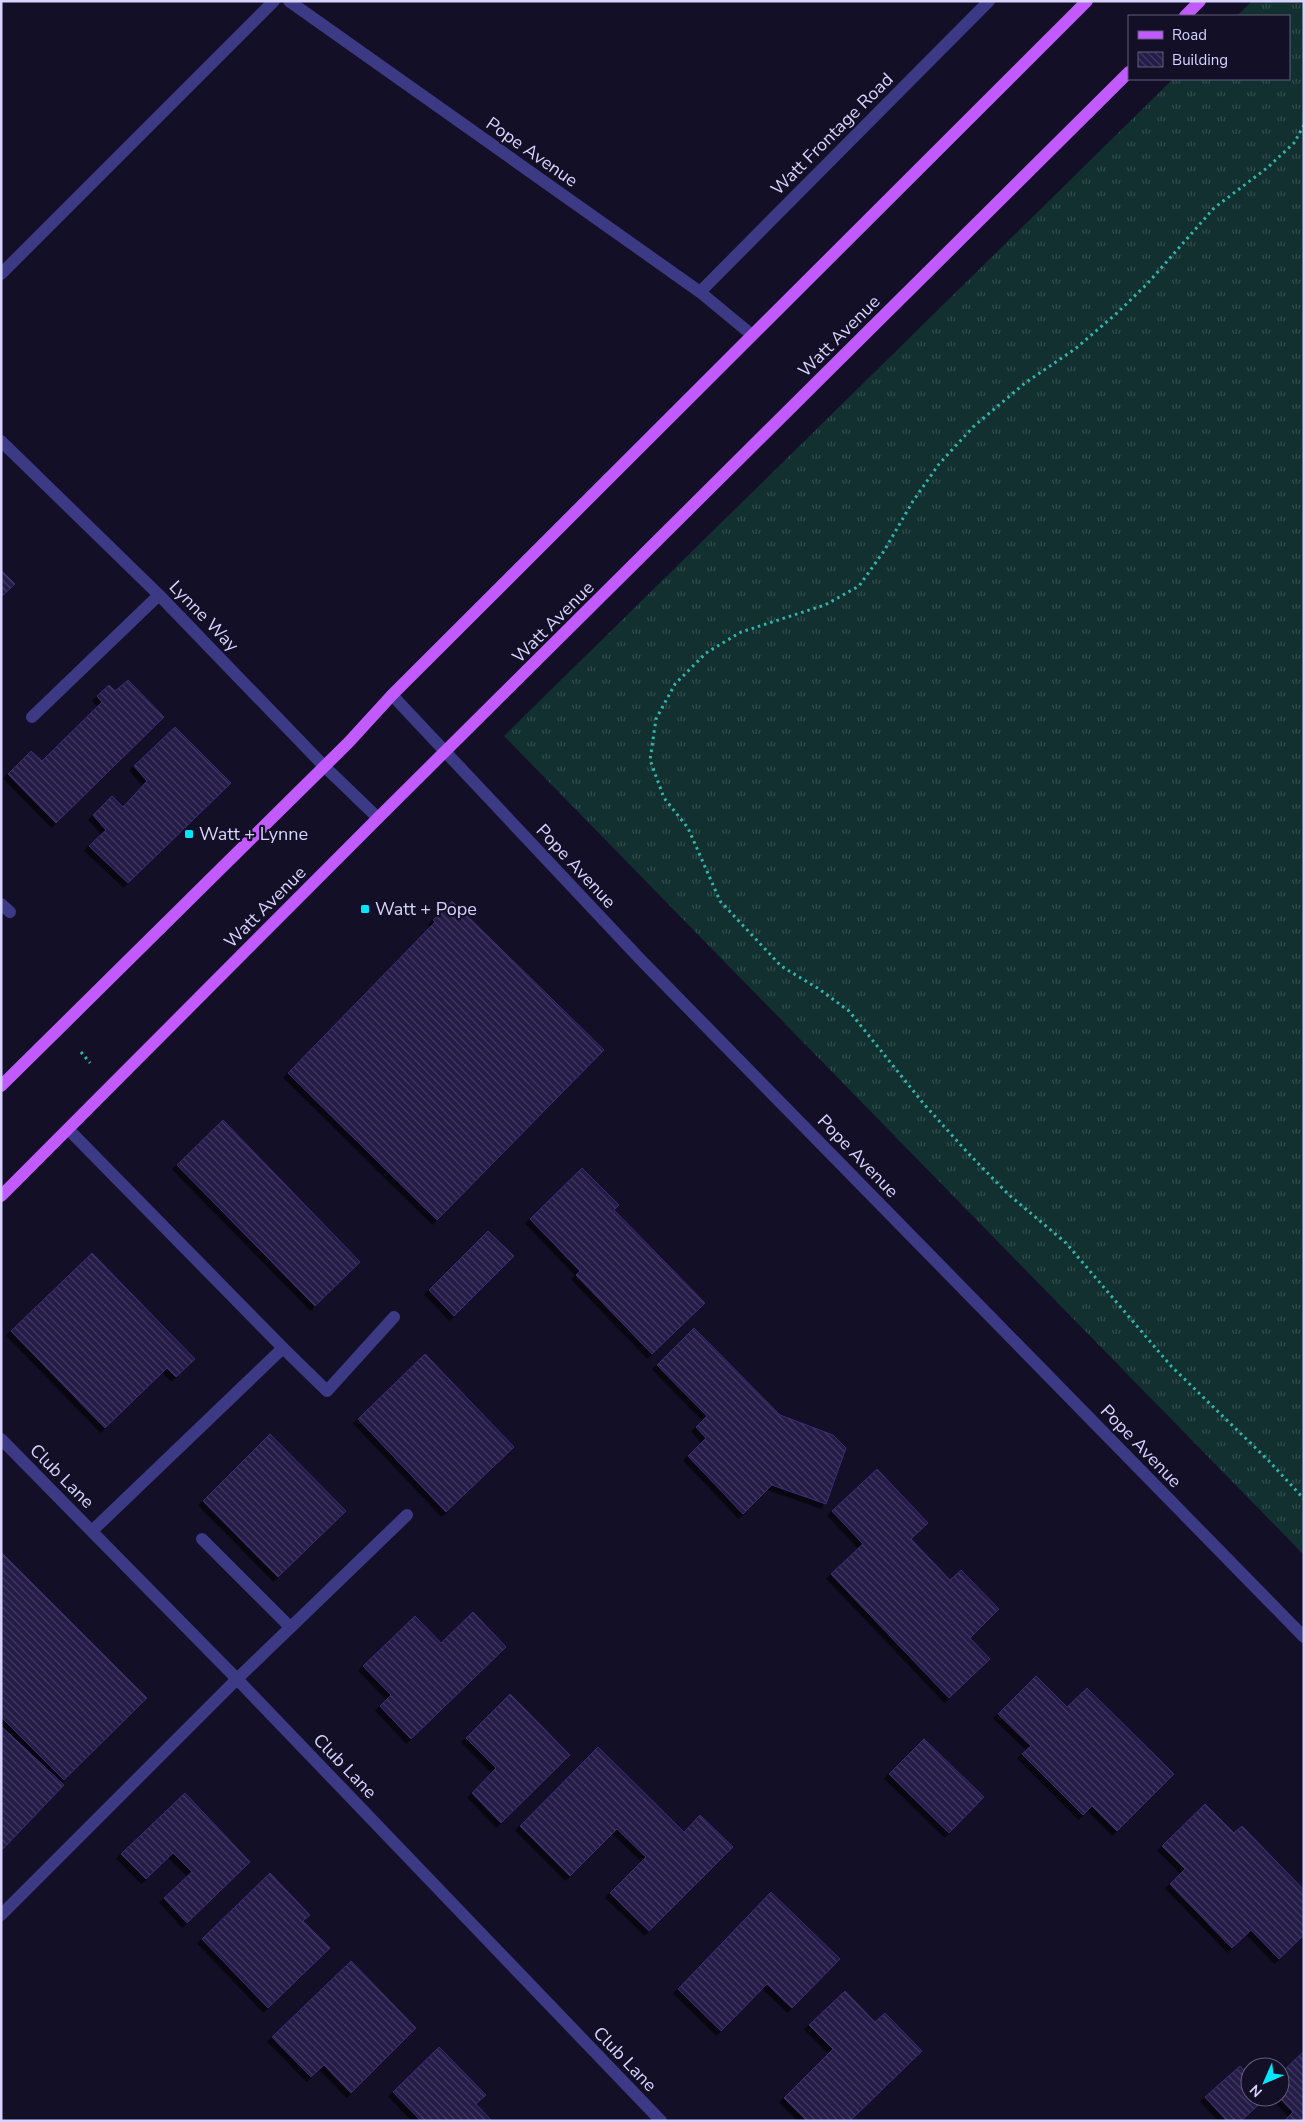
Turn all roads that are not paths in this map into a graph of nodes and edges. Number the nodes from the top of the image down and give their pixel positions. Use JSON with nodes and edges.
{"nodes":[{"id":1,"x":274,"y":1,"type":"edge"},
{"id":2,"x":289,"y":1,"type":"edge"},
{"id":3,"x":989,"y":1,"type":"edge"},
{"id":4,"x":1087,"y":1,"type":"edge"},
{"id":5,"x":1200,"y":1,"type":"edge"},
{"id":6,"x":1186,"y":15,"type":"edge"},
{"id":7,"x":1128,"y":73,"type":"edge"},
{"id":8,"x":1,"y":274,"type":"edge"},
{"id":9,"x":700,"y":292,"type":"junction"},
{"id":10,"x":752,"y":335,"type":"junction"},
{"id":11,"x":1,"y":441,"type":"edge"},
{"id":12,"x":159,"y":595,"type":"junction"},
{"id":13,"x":392,"y":696,"type":"junction"},
{"id":14,"x":32,"y":717,"type":"dead end"},
{"id":15,"x":446,"y":753,"type":"junction"},
{"id":16,"x":324,"y":766,"type":"junction"},
{"id":17,"x":378,"y":818,"type":"junction"},
{"id":18,"x":1,"y":1086,"type":"edge"},
{"id":19,"x":69,"y":1130,"type":"junction"},
{"id":20,"x":1,"y":1196,"type":"edge"},
{"id":21,"x":394,"y":1317,"type":"dead end"},
{"id":22,"x":283,"y":1348,"type":"junction"},
{"id":23,"x":1,"y":1439,"type":"edge"},
{"id":24,"x":408,"y":1515,"type":"dead end"},
{"id":25,"x":92,"y":1531,"type":"junction"},
{"id":26,"x":202,"y":1539,"type":"dead end"},
{"id":27,"x":290,"y":1627,"type":"junction"},
{"id":28,"x":1304,"y":1637,"type":"edge"},
{"id":29,"x":237,"y":1679,"type":"junction"},
{"id":30,"x":1,"y":1915,"type":"edge"},
{"id":31,"x":661,"y":2121,"type":"edge"}],
"edges":[{"from":1,"to":8,"type":"street"},
{"from":2,"to":9,"type":"street","name":"Pope Avenue"},
{"from":3,"to":9,"type":"street","name":"Watt Frontage Road"},
{"from":4,"to":10,"type":"main road"},
{"from":5,"to":6,"type":"main road"},
{"from":7,"to":15,"type":"main road","name":"Watt Avenue"},
{"from":9,"to":10,"type":"street","name":"Pope Avenue"},
{"from":10,"to":13,"type":"main road"},
{"from":11,"to":12,"type":"street","name":"Lynne Way"},
{"from":12,"to":14,"type":"street"},
{"from":12,"to":16,"type":"street","name":"Lynne Way"},
{"from":13,"to":15,"type":"street","name":"Pope Avenue"},
{"from":13,"to":16,"type":"main road"},
{"from":15,"to":17,"type":"main road","name":"Watt Avenue"},
{"from":15,"to":28,"type":"street","name":"Pope Avenue"},
{"from":16,"to":17,"type":"street","name":"Lynne Way"},
{"from":16,"to":18,"type":"main road"},
{"from":17,"to":19,"type":"main road","name":"Watt Avenue"},
{"from":19,"to":20,"type":"main road","name":"Watt Avenue"},
{"from":19,"to":22,"type":"street"},
{"from":21,"to":22,"type":"street"},
{"from":22,"to":25,"type":"street"},
{"from":23,"to":25,"type":"street","name":"Club Lane"},
{"from":24,"to":27,"type":"street"},
{"from":25,"to":29,"type":"street","name":"Club Lane"},
{"from":26,"to":27,"type":"street"},
{"from":27,"to":29,"type":"street"},
{"from":29,"to":30,"type":"street"},
{"from":29,"to":31,"type":"street","name":"Club Lane"}]}
